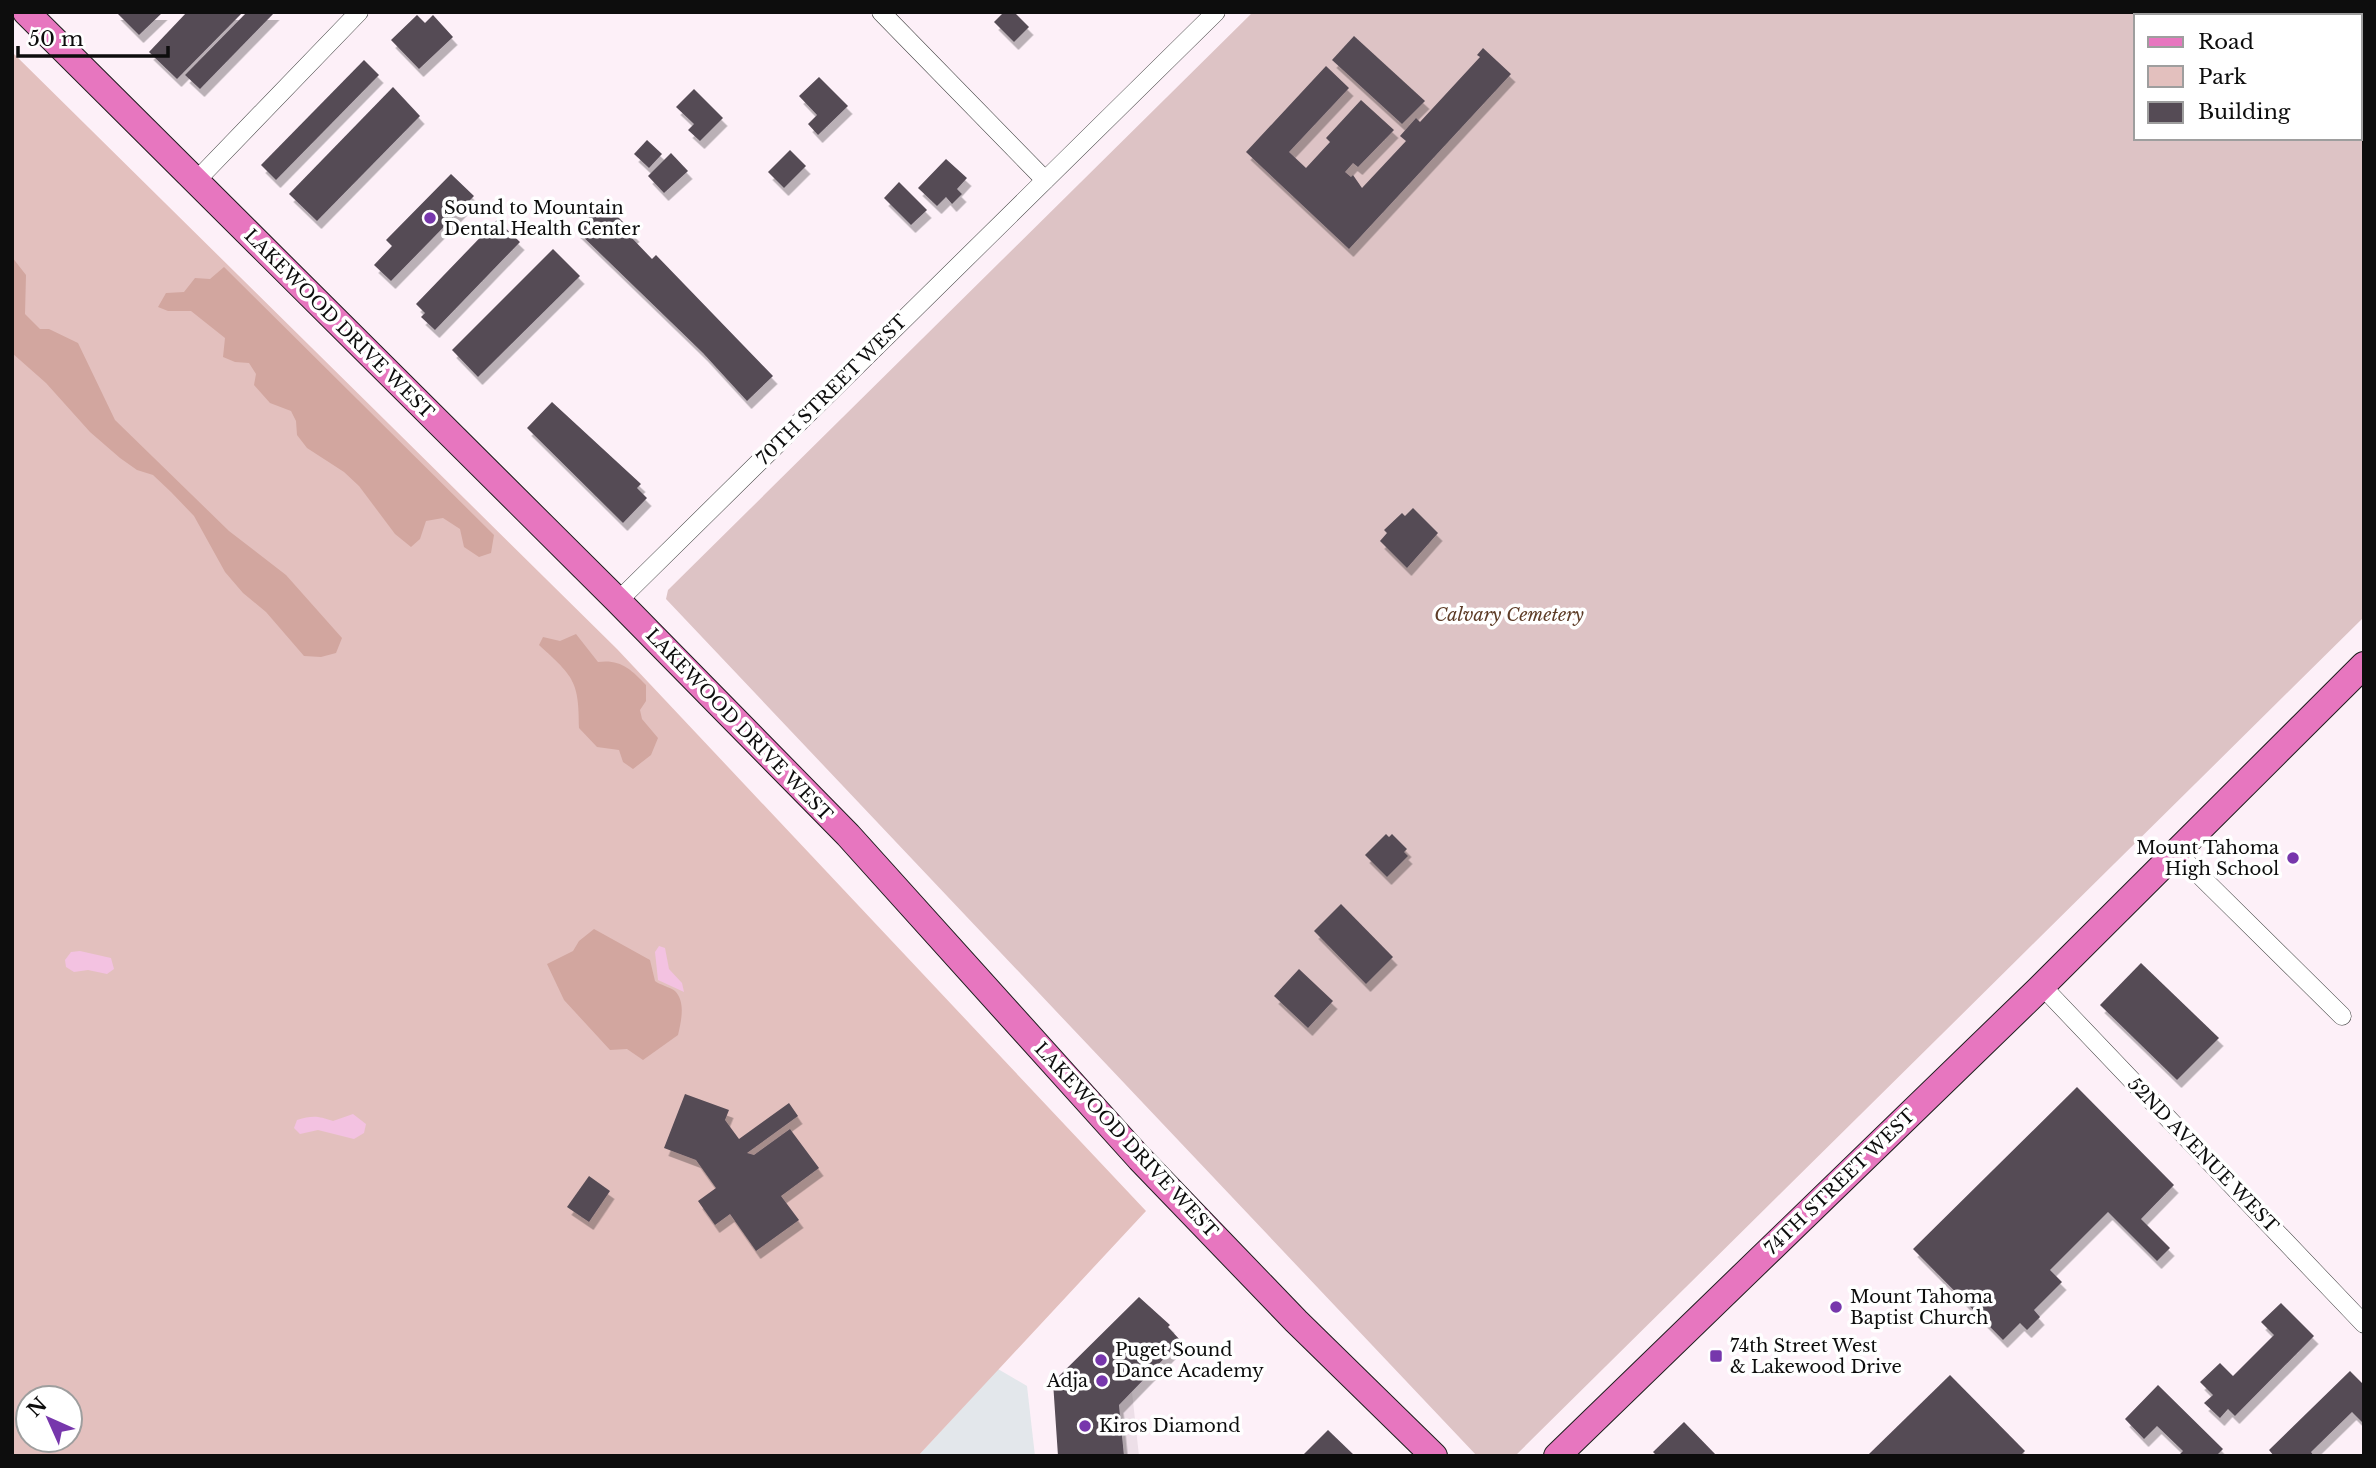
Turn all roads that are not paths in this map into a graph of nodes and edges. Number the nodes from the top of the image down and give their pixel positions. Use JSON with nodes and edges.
{"nodes":[{"id":1,"x":26,"y":12,"type":"edge"},
{"id":2,"x":359,"y":12,"type":"edge"},
{"id":3,"x":881,"y":12,"type":"edge"},
{"id":4,"x":1216,"y":12,"type":"edge"},
{"id":5,"x":1045,"y":180,"type":"junction"},
{"id":6,"x":195,"y":182,"type":"junction"},
{"id":7,"x":618,"y":601,"type":"junction"},
{"id":8,"x":2364,"y":665,"type":"edge"},
{"id":9,"x":2176,"y":852,"type":"junction"},
{"id":10,"x":2042,"y":986,"type":"junction"},
{"id":11,"x":2342,"y":1016,"type":"dead end"},
{"id":12,"x":2364,"y":1324,"type":"edge"},
{"id":13,"x":1434,"y":1456,"type":"edge"},
{"id":14,"x":1557,"y":1456,"type":"edge"}],
"edges":[{"from":1,"to":6,"type":"main road","name":"LAKEWOOD DRIVE WEST"},
{"from":2,"to":6,"type":"street"},
{"from":3,"to":5,"type":"street"},
{"from":4,"to":5,"type":"street","name":"70TH STREET WEST"},
{"from":5,"to":7,"type":"street","name":"70TH STREET WEST"},
{"from":6,"to":7,"type":"main road","name":"LAKEWOOD DRIVE WEST"},
{"from":7,"to":13,"type":"main road","name":"LAKEWOOD DRIVE WEST"},
{"from":8,"to":9,"type":"main road","name":"74TH STREET WEST"},
{"from":9,"to":10,"type":"main road","name":"74TH STREET WEST"},
{"from":9,"to":11,"type":"street"},
{"from":10,"to":12,"type":"street","name":"52ND AVENUE WEST"},
{"from":10,"to":14,"type":"main road","name":"74TH STREET WEST"}]}
